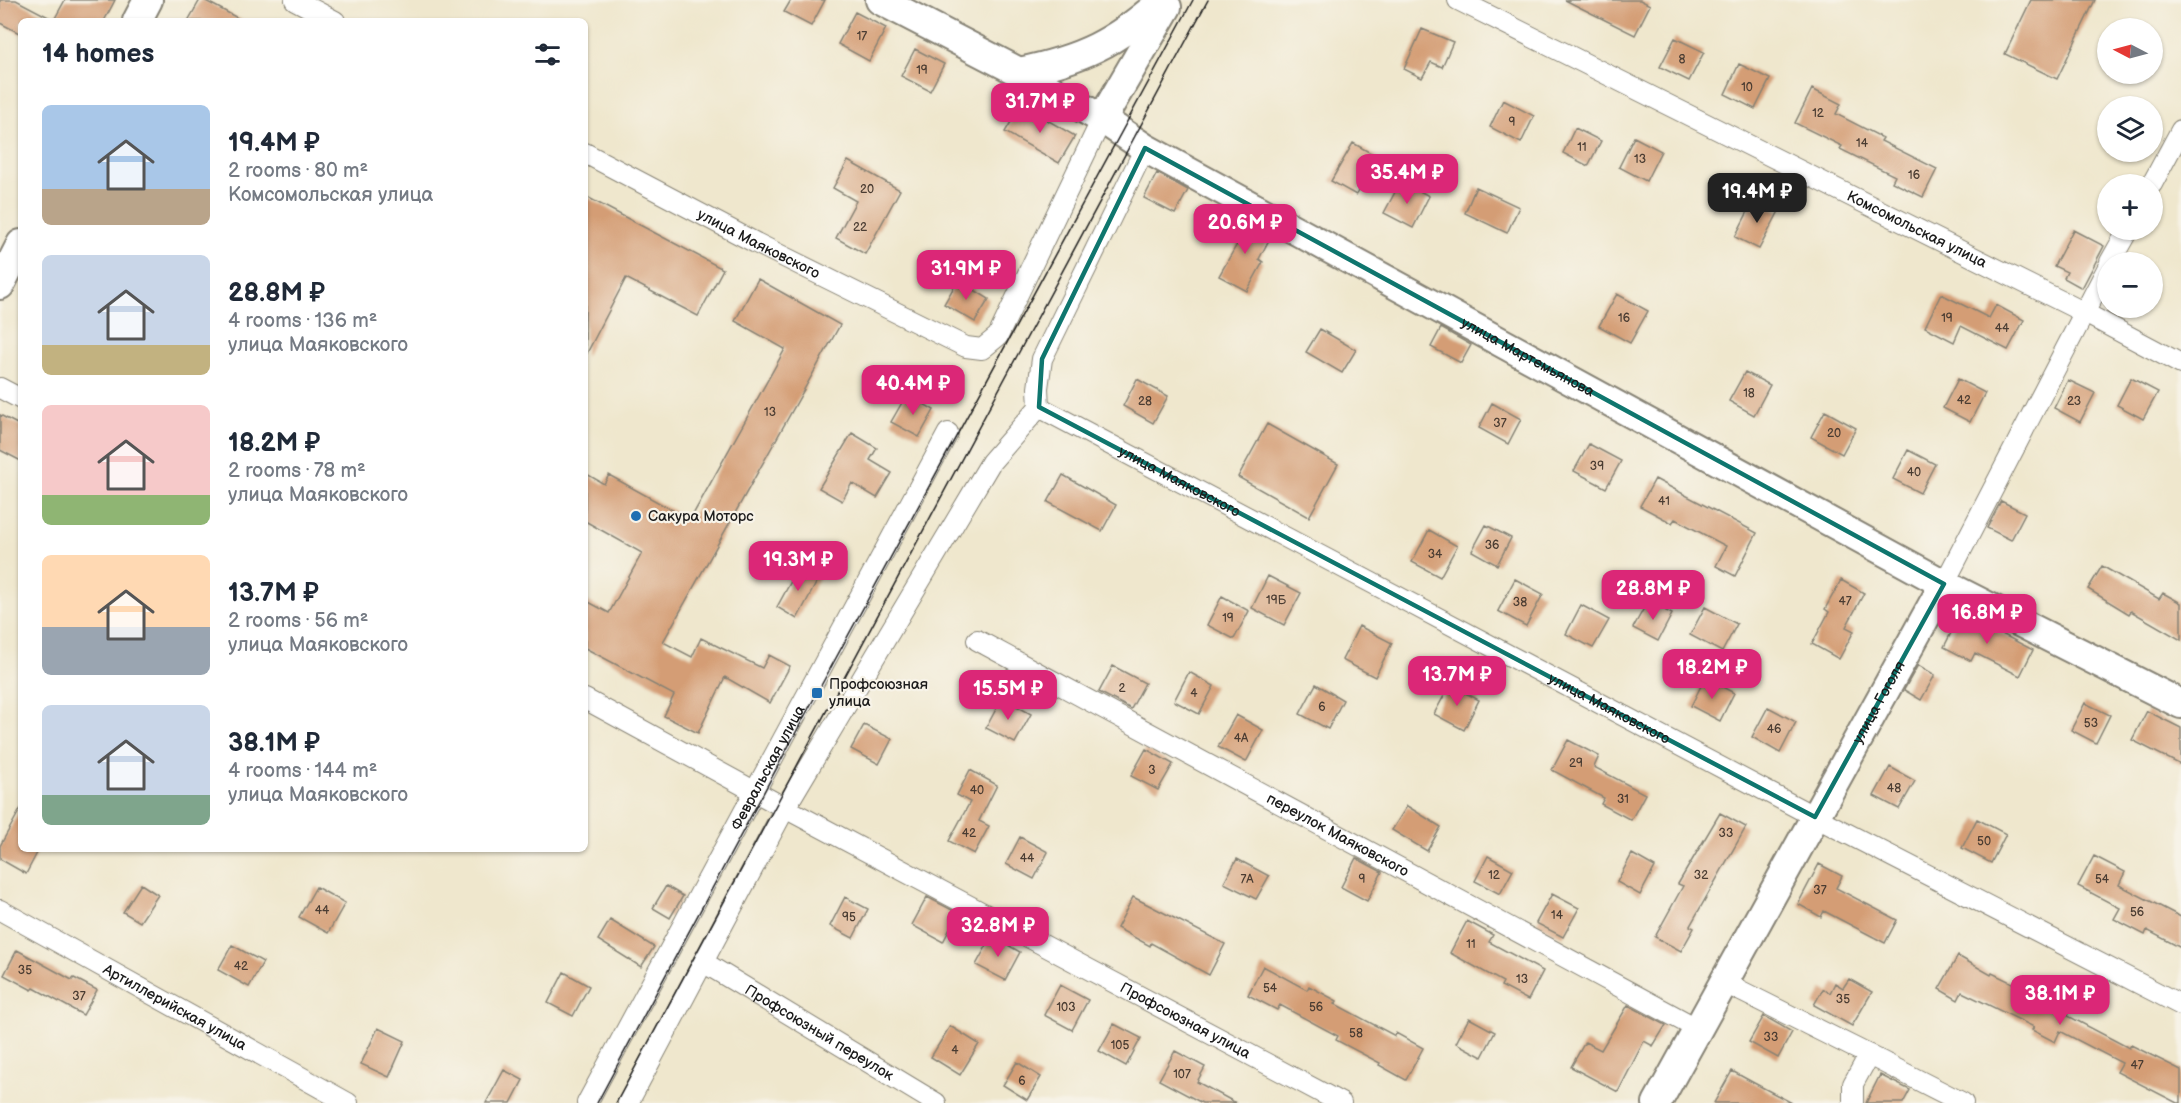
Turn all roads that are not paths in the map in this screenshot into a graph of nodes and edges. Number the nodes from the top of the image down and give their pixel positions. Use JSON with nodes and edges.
{"nodes":[{"id":1,"x":148,"y":0,"type":"edge"},
{"id":2,"x":295,"y":0,"type":"edge"},
{"id":3,"x":880,"y":0,"type":"edge"},
{"id":4,"x":1163,"y":0,"type":"edge"},
{"id":5,"x":1171,"y":0,"type":"edge"},
{"id":6,"x":1458,"y":0,"type":"edge"},
{"id":7,"x":139,"y":18,"type":"edge"},
{"id":8,"x":328,"y":18,"type":"edge"},
{"id":9,"x":1019,"y":72,"type":"junction"},
{"id":10,"x":1102,"y":119,"type":"junction"},
{"id":11,"x":2181,"y":130,"type":"edge"},
{"id":12,"x":1145,"y":148,"type":"junction"},
{"id":13,"x":588,"y":155,"type":"edge"},
{"id":14,"x":2157,"y":174,"type":"edge"},
{"id":15,"x":18,"y":250,"type":"edge"},
{"id":16,"x":0,"y":285,"type":"edge"},
{"id":17,"x":2097,"y":287,"type":"edge"},
{"id":18,"x":2083,"y":312,"type":"junction"},
{"id":19,"x":2181,"y":364,"type":"edge"},
{"id":20,"x":0,"y":388,"type":"edge"},
{"id":21,"x":18,"y":397,"type":"edge"},
{"id":22,"x":1039,"y":407,"type":"junction"},
{"id":23,"x":948,"y":434,"type":"dead end"},
{"id":24,"x":1944,"y":584,"type":"junction"},
{"id":25,"x":977,"y":640,"type":"dead end"},
{"id":26,"x":588,"y":701,"type":"edge"},
{"id":27,"x":2181,"y":704,"type":"edge"},
{"id":28,"x":754,"y":791,"type":"junction"},
{"id":29,"x":785,"y":808,"type":"junction"},
{"id":30,"x":1815,"y":817,"type":"junction"},
{"id":31,"x":0,"y":910,"type":"edge"},
{"id":32,"x":703,"y":962,"type":"junction"},
{"id":33,"x":1723,"y":982,"type":"junction"},
{"id":34,"x":2181,"y":1005,"type":"edge"},
{"id":35,"x":1698,"y":1029,"type":"junction"},
{"id":36,"x":1869,"y":1055,"type":"junction"},
{"id":37,"x":348,"y":1103,"type":"edge"},
{"id":38,"x":587,"y":1103,"type":"edge"},
{"id":39,"x":628,"y":1103,"type":"edge"},
{"id":40,"x":936,"y":1103,"type":"edge"},
{"id":41,"x":1341,"y":1103,"type":"edge"},
{"id":42,"x":1657,"y":1103,"type":"edge"},
{"id":43,"x":1853,"y":1103,"type":"edge"},
{"id":44,"x":1963,"y":1103,"type":"edge"}],
"edges":[{"from":1,"to":7,"type":"main road"},
{"from":2,"to":8,"type":"street"},
{"from":3,"to":9,"type":"main road","name":"улица Мартемьянова"},
{"from":4,"to":9,"type":"main road"},
{"from":5,"to":10,"type":"main road"},
{"from":6,"to":18,"type":"street","name":"Комсомольская улица"},
{"from":9,"to":10,"type":"main road","name":"улица Мартемьянова"},
{"from":10,"to":12,"type":"main road","name":"улица Мартемьянова"},
{"from":10,"to":13,"type":"street","name":"улица Маяковского"},
{"from":11,"to":14,"type":"street"},
{"from":12,"to":22,"type":"street"},
{"from":12,"to":24,"type":"main road","name":"улица Мартемьянова"},
{"from":15,"to":16,"type":"main road"},
{"from":17,"to":18,"type":"street","name":"улица Гоголя"},
{"from":18,"to":19,"type":"street","name":"Комсомольская улица"},
{"from":18,"to":24,"type":"street","name":"улица Гоголя"},
{"from":20,"to":21,"type":"street"},
{"from":22,"to":29,"type":"street"},
{"from":22,"to":30,"type":"street","name":"улица Маяковского"},
{"from":23,"to":28,"type":"street","name":"Февральская улица"},
{"from":24,"to":27,"type":"main road","name":"улица Мартемьянова"},
{"from":24,"to":30,"type":"main road","name":"улица Гоголя"},
{"from":25,"to":35,"type":"street","name":"переулок Маяковского"},
{"from":26,"to":28,"type":"street","name":"Профсоюзная улица"},
{"from":28,"to":29,"type":"street","name":"Профсоюзная улица"},
{"from":28,"to":38,"type":"street","name":"Февральская улица"},
{"from":29,"to":32,"type":"street"},
{"from":29,"to":41,"type":"street","name":"Профсоюзная улица"},
{"from":30,"to":33,"type":"main road","name":"улица Гоголя"},
{"from":30,"to":34,"type":"street","name":"улица Маяковского"},
{"from":31,"to":37,"type":"street","name":"Артиллерийская улица"},
{"from":32,"to":39,"type":"street"},
{"from":32,"to":40,"type":"street","name":"Профсоюзный переулок"},
{"from":33,"to":35,"type":"main road","name":"улица Гоголя"},
{"from":33,"to":36,"type":"street"},
{"from":35,"to":42,"type":"main road","name":"улица Гоголя"},
{"from":36,"to":43,"type":"street"},
{"from":36,"to":44,"type":"street"}]}
